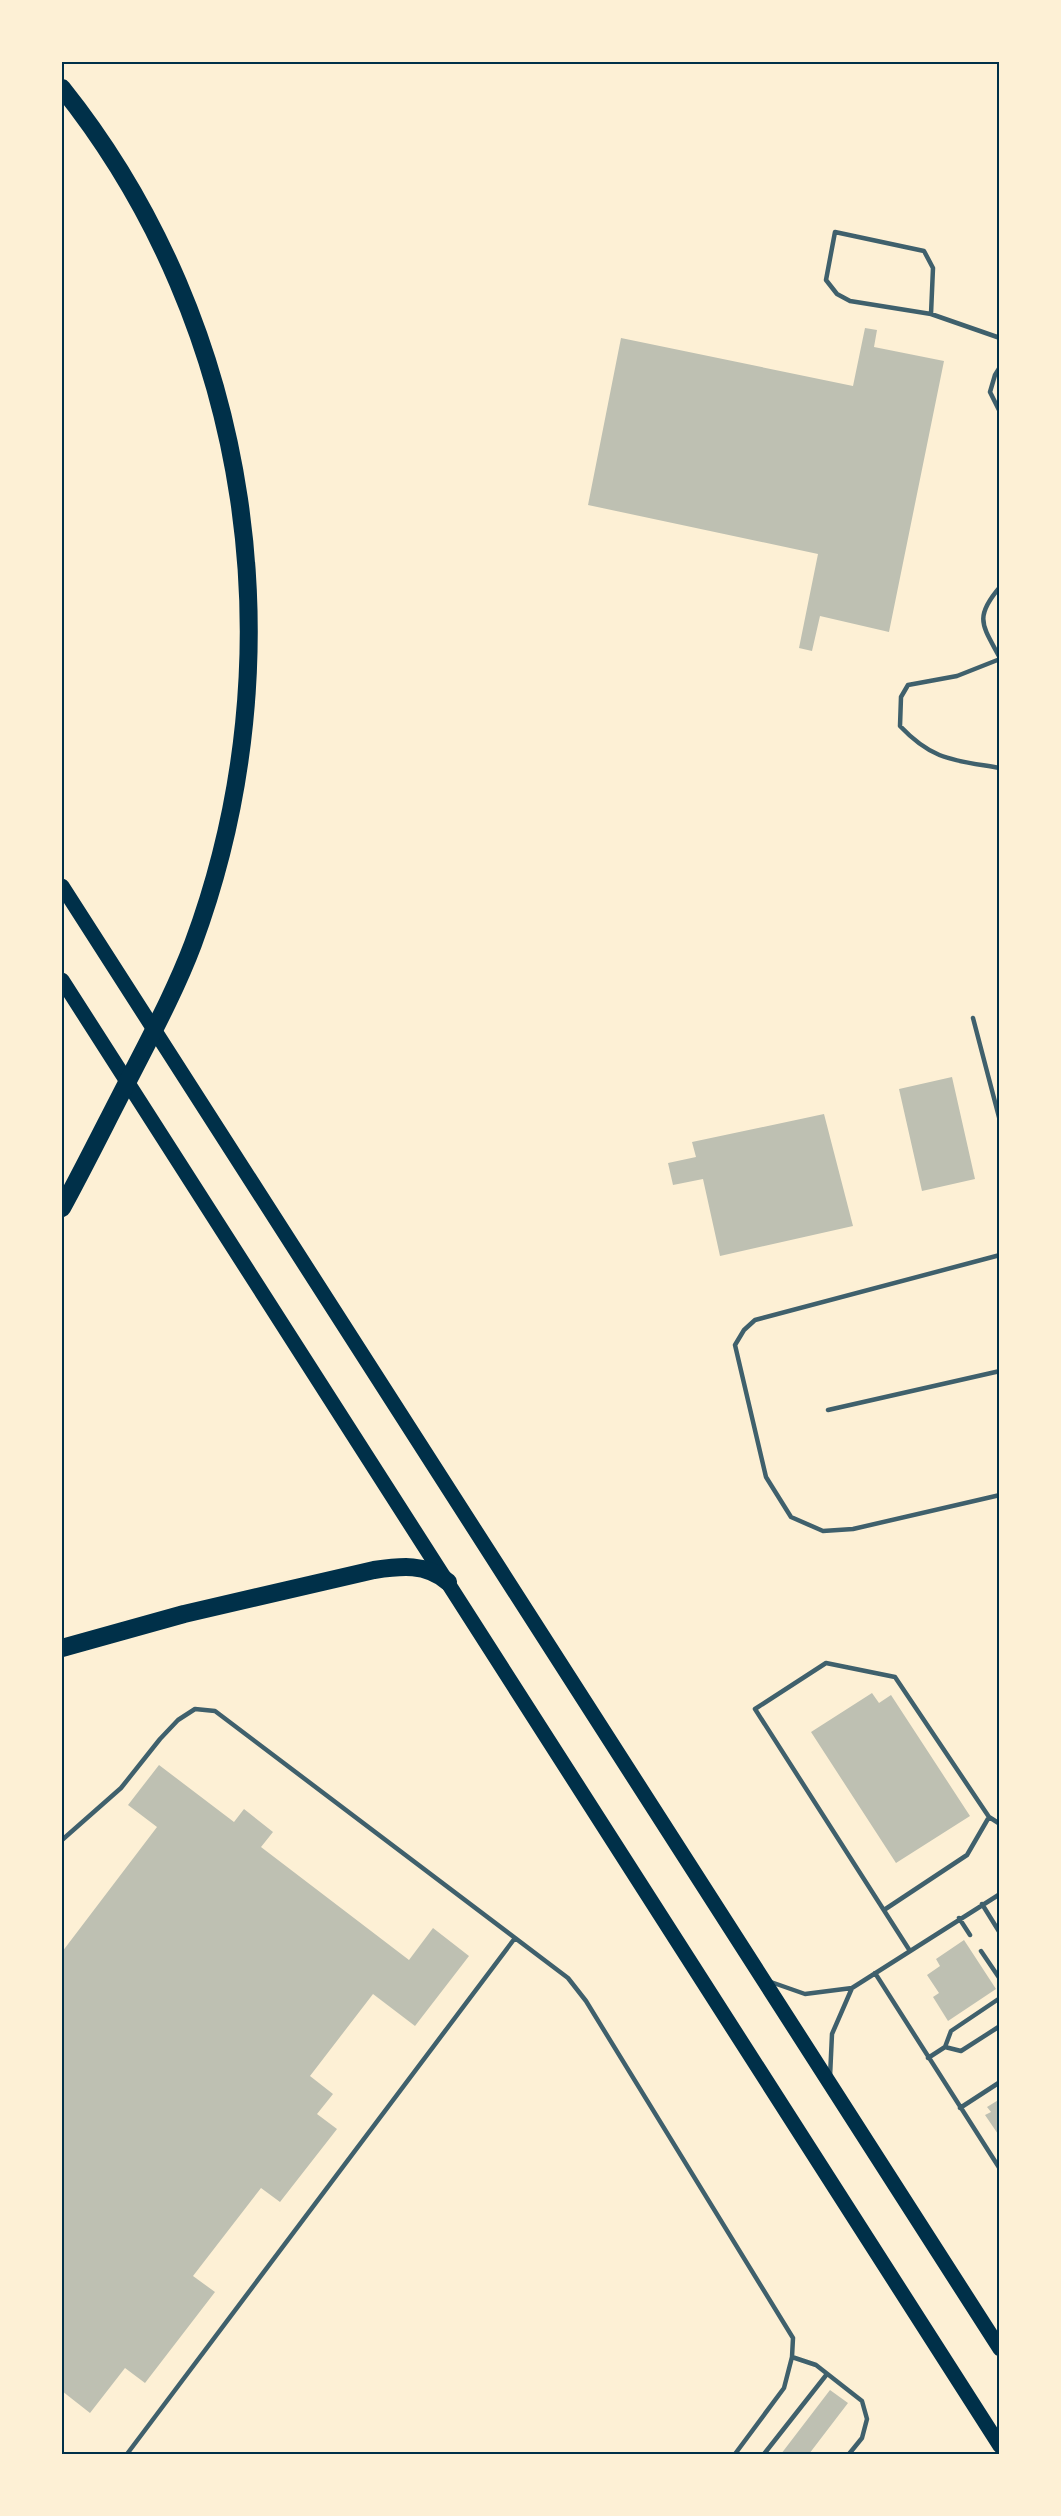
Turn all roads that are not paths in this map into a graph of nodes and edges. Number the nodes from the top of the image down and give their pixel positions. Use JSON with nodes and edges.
{"nodes":[{"id":1,"x":62,"y":88,"type":"edge"},
{"id":2,"x":931,"y":314,"type":"junction"},
{"id":3,"x":999,"y":338,"type":"edge"},
{"id":4,"x":999,"y":367,"type":"edge"},
{"id":5,"x":999,"y":412,"type":"edge"},
{"id":6,"x":999,"y":587,"type":"edge"},
{"id":7,"x":999,"y":658,"type":"edge"},
{"id":8,"x":999,"y":768,"type":"edge"},
{"id":9,"x":62,"y":886,"type":"edge"},
{"id":10,"x":62,"y":980,"type":"edge"},
{"id":11,"x":973,"y":1018,"type":"dead end"},
{"id":12,"x":999,"y":1121,"type":"edge"},
{"id":13,"x":62,"y":1208,"type":"edge"},
{"id":14,"x":999,"y":1255,"type":"edge"},
{"id":15,"x":999,"y":1371,"type":"edge"},
{"id":16,"x":828,"y":1410,"type":"dead end"},
{"id":17,"x":999,"y":1495,"type":"edge"},
{"id":18,"x":448,"y":1582,"type":"junction"},
{"id":19,"x":62,"y":1648,"type":"edge"},
{"id":20,"x":989,"y":1817,"type":"junction"},
{"id":21,"x":999,"y":1824,"type":"edge"},
{"id":22,"x":62,"y":1840,"type":"edge"},
{"id":23,"x":999,"y":1894,"type":"edge"},
{"id":24,"x":982,"y":1904,"type":"junction"},
{"id":25,"x":884,"y":1910,"type":"junction"},
{"id":26,"x":959,"y":1918,"type":"junction"},
{"id":27,"x":999,"y":1933,"type":"edge"},
{"id":28,"x":970,"y":1935,"type":"dead end"},
{"id":29,"x":515,"y":1938,"type":"junction"},
{"id":30,"x":910,"y":1951,"type":"junction"},
{"id":31,"x":981,"y":1951,"type":"dead end"},
{"id":32,"x":875,"y":1973,"type":"junction"},
{"id":33,"x":763,"y":1979,"type":"junction"},
{"id":34,"x":999,"y":1979,"type":"edge"},
{"id":35,"x":852,"y":1988,"type":"junction"},
{"id":36,"x":999,"y":1998,"type":"edge"},
{"id":37,"x":999,"y":2026,"type":"edge"},
{"id":38,"x":945,"y":2047,"type":"junction"},
{"id":39,"x":928,"y":2058,"type":"junction"},
{"id":40,"x":999,"y":2082,"type":"edge"},
{"id":41,"x":830,"y":2084,"type":"junction"},
{"id":42,"x":960,"y":2108,"type":"junction"},
{"id":43,"x":997,"y":2161,"type":"edge"},
{"id":44,"x":999,"y":2169,"type":"edge"},
{"id":45,"x":999,"y":2349,"type":"edge"},
{"id":46,"x":792,"y":2357,"type":"junction"},
{"id":47,"x":827,"y":2374,"type":"junction"},
{"id":48,"x":999,"y":2446,"type":"edge"},
{"id":49,"x":127,"y":2454,"type":"edge"},
{"id":50,"x":735,"y":2454,"type":"edge"},
{"id":51,"x":764,"y":2454,"type":"edge"},
{"id":52,"x":849,"y":2454,"type":"edge"}],
"edges":[{"from":1,"to":13,"type":"highway"},
{"from":2,"to":2,"type":"lane"},
{"from":2,"to":3,"type":"lane"},
{"from":4,"to":5,"type":"lane"},
{"from":6,"to":7,"type":"lane"},
{"from":7,"to":8,"type":"lane"},
{"from":9,"to":33,"type":"main road"},
{"from":10,"to":18,"type":"main road"},
{"from":11,"to":12,"type":"lane"},
{"from":14,"to":17,"type":"lane"},
{"from":15,"to":16,"type":"lane"},
{"from":18,"to":19,"type":"highway"},
{"from":18,"to":48,"type":"main road"},
{"from":20,"to":21,"type":"lane"},
{"from":20,"to":25,"type":"lane"},
{"from":20,"to":25,"type":"lane"},
{"from":22,"to":29,"type":"lane"},
{"from":23,"to":24,"type":"lane"},
{"from":24,"to":26,"type":"lane"},
{"from":24,"to":27,"type":"lane"},
{"from":25,"to":30,"type":"lane"},
{"from":26,"to":28,"type":"lane"},
{"from":26,"to":30,"type":"lane"},
{"from":29,"to":46,"type":"lane"},
{"from":29,"to":49,"type":"lane"},
{"from":30,"to":32,"type":"lane"},
{"from":31,"to":34,"type":"lane"},
{"from":32,"to":35,"type":"lane"},
{"from":32,"to":39,"type":"lane"},
{"from":33,"to":35,"type":"lane"},
{"from":33,"to":41,"type":"main road"},
{"from":35,"to":41,"type":"lane"},
{"from":36,"to":38,"type":"lane"},
{"from":37,"to":38,"type":"lane"},
{"from":38,"to":39,"type":"lane"},
{"from":39,"to":42,"type":"lane"},
{"from":40,"to":42,"type":"lane"},
{"from":41,"to":45,"type":"main road"},
{"from":42,"to":43,"type":"lane"},
{"from":43,"to":44,"type":"lane"},
{"from":46,"to":47,"type":"lane"},
{"from":46,"to":50,"type":"lane"},
{"from":47,"to":51,"type":"lane"},
{"from":47,"to":52,"type":"lane"}]}
